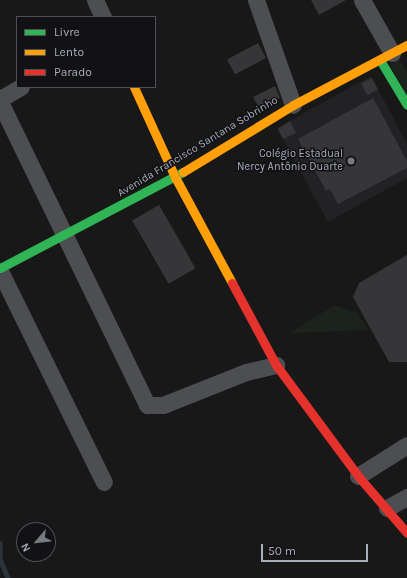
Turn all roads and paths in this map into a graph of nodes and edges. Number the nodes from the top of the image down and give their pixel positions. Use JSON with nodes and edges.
{"nodes":[{"id":1,"x":96,"y":0,"type":"edge"},
{"id":2,"x":256,"y":0,"type":"edge"},
{"id":3,"x":362,"y":0,"type":"edge"},
{"id":4,"x":103,"y":16,"type":"edge"},
{"id":5,"x":398,"y":52,"type":"edge"},
{"id":6,"x":19,"y":88,"type":"edge"},
{"id":7,"x":134,"y":88,"type":"edge"},
{"id":8,"x":0,"y":100,"type":"edge"},
{"id":9,"x":293,"y":105,"type":"junction"},
{"id":10,"x":407,"y":105,"type":"edge"},
{"id":11,"x":175,"y":177,"type":"junction"},
{"id":12,"x":66,"y":237,"type":"junction"},
{"id":13,"x":0,"y":270,"type":"edge"},
{"id":14,"x":276,"y":365,"type":"junction"},
{"id":15,"x":407,"y":446,"type":"edge"},
{"id":16,"x":358,"y":476,"type":"junction"},
{"id":17,"x":104,"y":482,"type":"dead end"},
{"id":18,"x":407,"y":497,"type":"edge"},
{"id":19,"x":387,"y":508,"type":"junction"},
{"id":20,"x":407,"y":533,"type":"edge"}],
"edges":[{"from":1,"to":4,"type":"street"},
{"from":2,"to":9,"type":"street"},
{"from":3,"to":5,"type":"street"},
{"from":5,"to":9,"type":"street","name":"Avenida Francisco Santana Sobrinho"},
{"from":5,"to":10,"type":"street"},
{"from":6,"to":8,"type":"street"},
{"from":7,"to":11,"type":"street"},
{"from":8,"to":12,"type":"street"},
{"from":9,"to":11,"type":"street","name":"Avenida Francisco Santana Sobrinho"},
{"from":11,"to":12,"type":"street","name":"Avenida Francisco Santana Sobrinho"},
{"from":11,"to":14,"type":"street"},
{"from":12,"to":13,"type":"street","name":"Avenida Francisco Santana Sobrinho"},
{"from":12,"to":14,"type":"street"},
{"from":13,"to":17,"type":"street"},
{"from":14,"to":16,"type":"street"},
{"from":15,"to":16,"type":"street"},
{"from":16,"to":19,"type":"street"},
{"from":18,"to":19,"type":"street"},
{"from":19,"to":20,"type":"street"}]}
